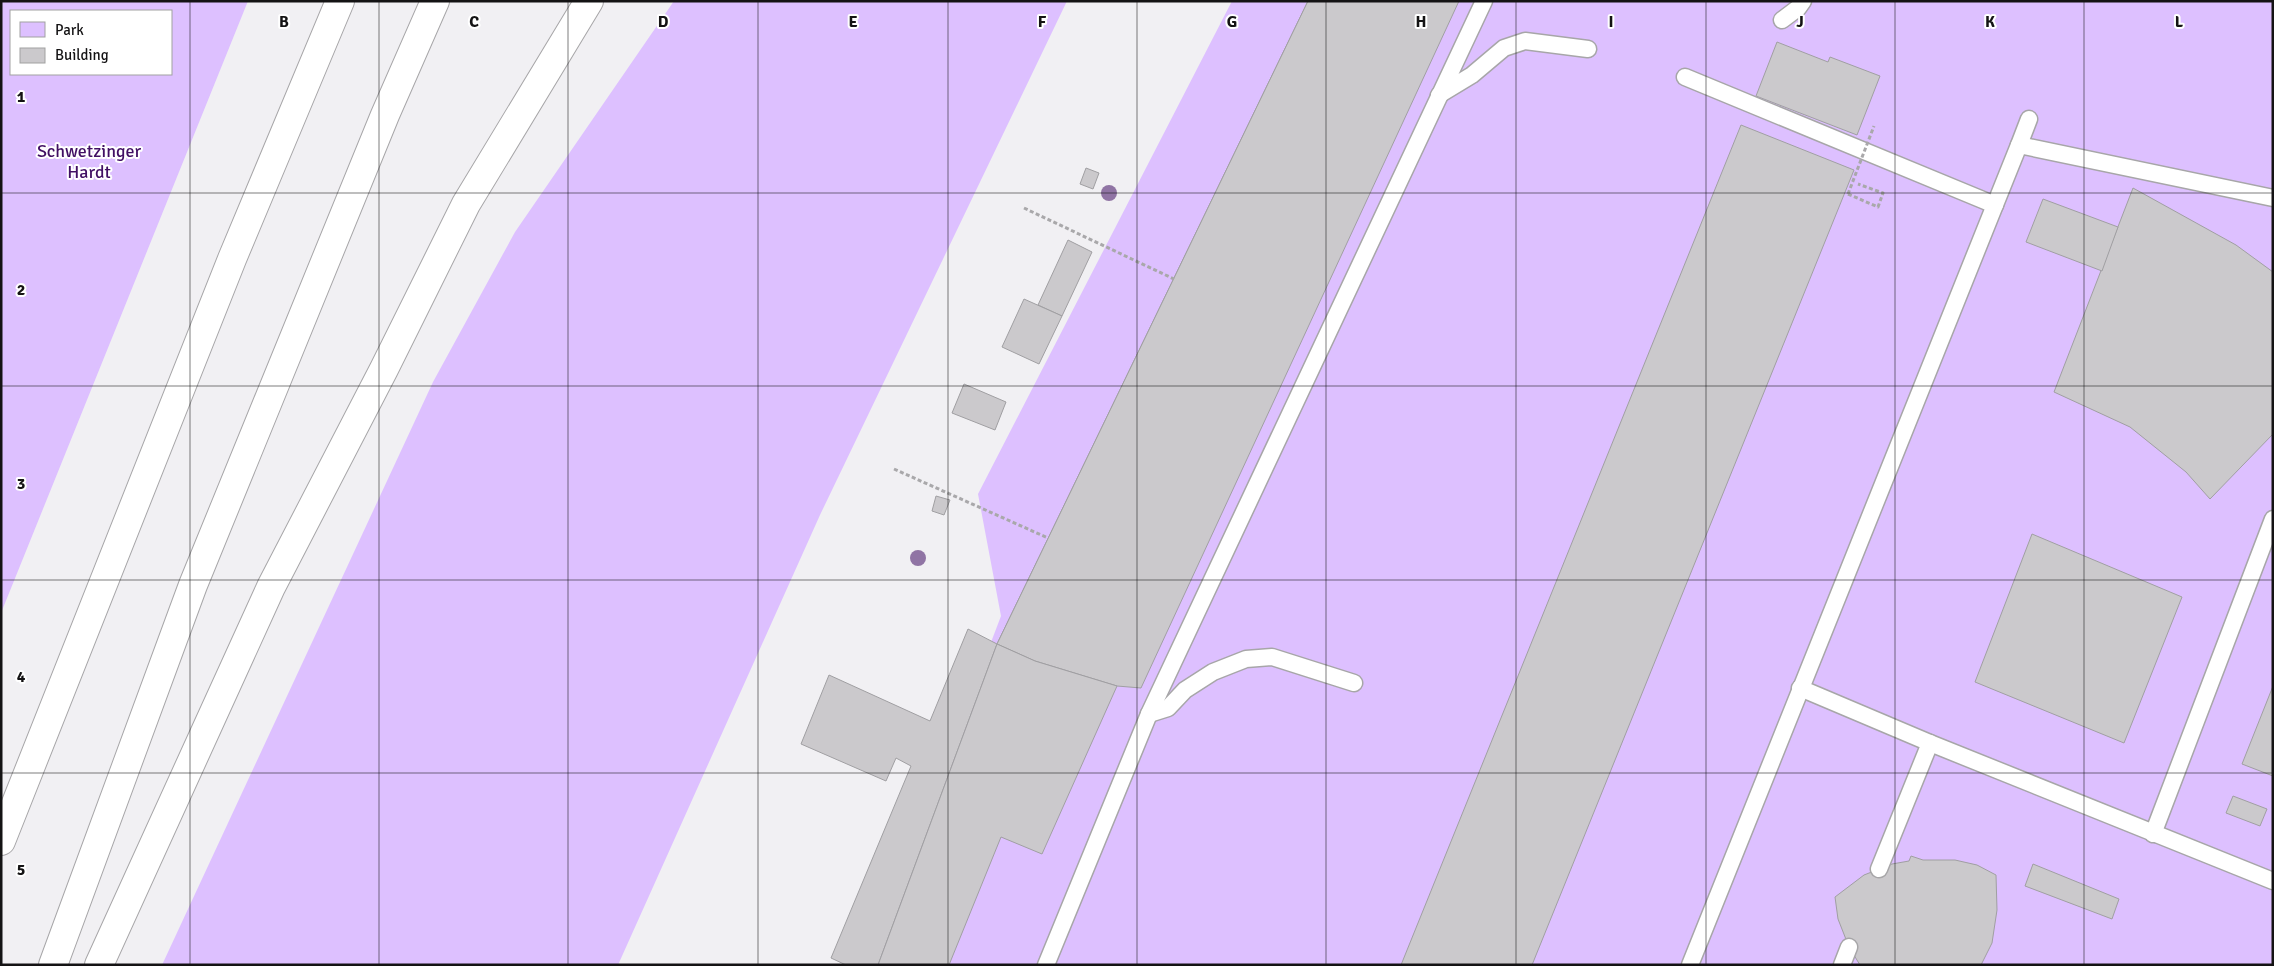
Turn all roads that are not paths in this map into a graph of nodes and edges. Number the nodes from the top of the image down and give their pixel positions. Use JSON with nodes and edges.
{"nodes":[{"id":1,"x":340,"y":1,"type":"edge"},
{"id":2,"x":435,"y":1,"type":"edge"},
{"id":3,"x":589,"y":1,"type":"edge"},
{"id":4,"x":1484,"y":1,"type":"edge"},
{"id":5,"x":1803,"y":1,"type":"edge"},
{"id":6,"x":1782,"y":20,"type":"dead end"},
{"id":7,"x":1588,"y":49,"type":"dead end"},
{"id":8,"x":1685,"y":77,"type":"dead end"},
{"id":9,"x":1439,"y":95,"type":"junction"},
{"id":10,"x":2029,"y":119,"type":"dead end"},
{"id":11,"x":2019,"y":145,"type":"junction"},
{"id":12,"x":2273,"y":198,"type":"edge"},
{"id":13,"x":1995,"y":205,"type":"junction"},
{"id":14,"x":2273,"y":519,"type":"edge"},
{"id":15,"x":1354,"y":683,"type":"dead end"},
{"id":16,"x":1800,"y":688,"type":"junction"},
{"id":17,"x":1149,"y":714,"type":"junction"},
{"id":18,"x":1930,"y":743,"type":"junction"},
{"id":19,"x":2154,"y":834,"type":"junction"},
{"id":20,"x":1,"y":841,"type":"edge"},
{"id":21,"x":1879,"y":869,"type":"dead end"},
{"id":22,"x":2273,"y":881,"type":"edge"},
{"id":23,"x":1849,"y":947,"type":"dead end"},
{"id":24,"x":53,"y":965,"type":"edge"},
{"id":25,"x":99,"y":965,"type":"edge"},
{"id":26,"x":1046,"y":965,"type":"edge"},
{"id":27,"x":1690,"y":965,"type":"edge"},
{"id":28,"x":1842,"y":965,"type":"edge"}],
"edges":[{"from":1,"to":20,"type":"highway"},
{"from":2,"to":24,"type":"highway"},
{"from":3,"to":25,"type":"highway"},
{"from":4,"to":9,"type":"lane"},
{"from":5,"to":6,"type":"lane"},
{"from":7,"to":9,"type":"lane"},
{"from":8,"to":13,"type":"lane"},
{"from":9,"to":17,"type":"lane"},
{"from":10,"to":11,"type":"lane"},
{"from":11,"to":12,"type":"lane"},
{"from":11,"to":13,"type":"lane"},
{"from":13,"to":16,"type":"lane"},
{"from":14,"to":19,"type":"lane"},
{"from":15,"to":17,"type":"lane"},
{"from":16,"to":18,"type":"lane"},
{"from":16,"to":27,"type":"lane"},
{"from":17,"to":26,"type":"lane"},
{"from":18,"to":19,"type":"lane"},
{"from":18,"to":21,"type":"lane"},
{"from":19,"to":22,"type":"lane"},
{"from":23,"to":28,"type":"lane"}]}
